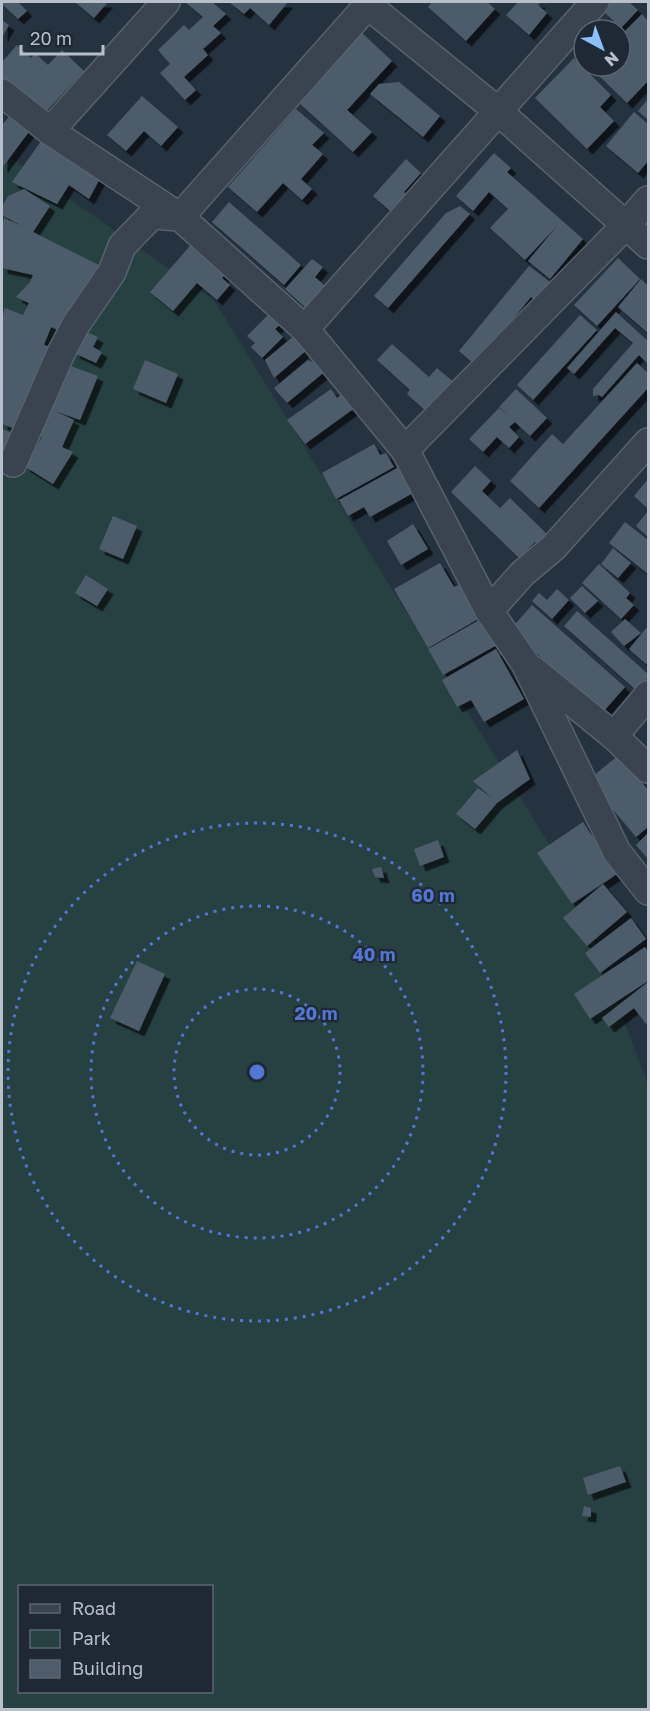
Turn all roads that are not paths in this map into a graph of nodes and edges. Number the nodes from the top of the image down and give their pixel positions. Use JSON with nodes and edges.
{"nodes":[{"id":1,"x":166,"y":2,"type":"edge"},
{"id":2,"x":595,"y":2,"type":"edge"},
{"id":3,"x":366,"y":3,"type":"edge"},
{"id":4,"x":2,"y":93,"type":"edge"},
{"id":5,"x":499,"y":112,"type":"junction"},
{"id":6,"x":50,"y":131,"type":"junction"},
{"id":7,"x":648,"y":200,"type":"edge"},
{"id":8,"x":180,"y":217,"type":"junction"},
{"id":9,"x":626,"y":225,"type":"junction"},
{"id":10,"x":648,"y":244,"type":"edge"},
{"id":11,"x":305,"y":329,"type":"junction"},
{"id":12,"x":648,"y":442,"type":"edge"},
{"id":13,"x":405,"y":450,"type":"junction"},
{"id":14,"x":13,"y":463,"type":"dead end"},
{"id":15,"x":489,"y":611,"type":"junction"},
{"id":16,"x":525,"y":663,"type":"junction"},
{"id":17,"x":648,"y":695,"type":"edge"},
{"id":18,"x":614,"y":736,"type":"junction"},
{"id":19,"x":648,"y":769,"type":"edge"},
{"id":20,"x":648,"y":891,"type":"edge"}],
"edges":[{"from":1,"to":6,"type":"street"},
{"from":2,"to":5,"type":"street"},
{"from":3,"to":5,"type":"street"},
{"from":3,"to":8,"type":"street"},
{"from":4,"to":6,"type":"street"},
{"from":5,"to":9,"type":"street"},
{"from":5,"to":11,"type":"street"},
{"from":6,"to":8,"type":"street"},
{"from":7,"to":9,"type":"street"},
{"from":8,"to":11,"type":"street"},
{"from":8,"to":14,"type":"street"},
{"from":9,"to":10,"type":"street"},
{"from":9,"to":13,"type":"street"},
{"from":11,"to":13,"type":"street"},
{"from":12,"to":15,"type":"street"},
{"from":13,"to":15,"type":"street"},
{"from":15,"to":16,"type":"street"},
{"from":16,"to":18,"type":"street"},
{"from":16,"to":20,"type":"street"},
{"from":17,"to":18,"type":"street"},
{"from":18,"to":19,"type":"street"}]}
